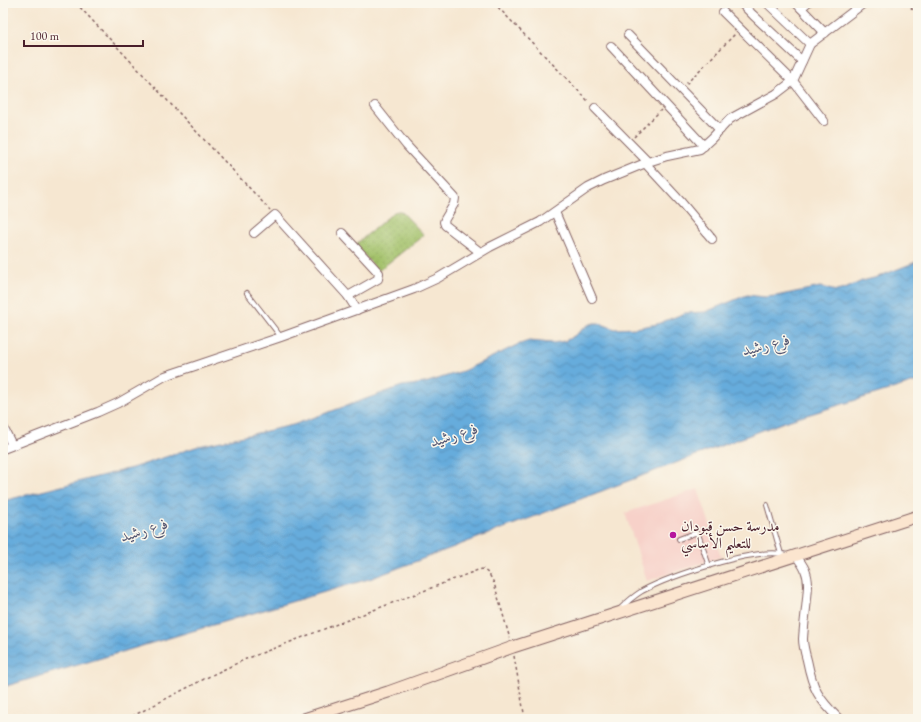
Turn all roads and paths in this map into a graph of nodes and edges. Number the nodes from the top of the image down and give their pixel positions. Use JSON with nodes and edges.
{"nodes":[{"id":1,"x":76,"y":3,"type":"edge"},
{"id":2,"x":494,"y":3,"type":"edge"},
{"id":3,"x":741,"y":3,"type":"edge"},
{"id":4,"x":767,"y":3,"type":"edge"},
{"id":5,"x":864,"y":3,"type":"edge"},
{"id":6,"x":907,"y":3,"type":"edge"},
{"id":7,"x":801,"y":5,"type":"edge"},
{"id":8,"x":724,"y":12,"type":"dead end"},
{"id":9,"x":918,"y":16,"type":"edge"},
{"id":10,"x":739,"y":29,"type":"junction"},
{"id":11,"x":825,"y":33,"type":"junction"},
{"id":12,"x":628,"y":35,"type":"dead end"},
{"id":13,"x":810,"y":44,"type":"junction"},
{"id":14,"x":611,"y":46,"type":"dead end"},
{"id":15,"x":802,"y":61,"type":"junction"},
{"id":16,"x":793,"y":81,"type":"junction"},
{"id":17,"x":680,"y":90,"type":"junction"},
{"id":18,"x":666,"y":104,"type":"junction"},
{"id":19,"x":375,"y":106,"type":"dead end"},
{"id":20,"x":595,"y":108,"type":"joint"},
{"id":21,"x":824,"y":121,"type":"dead end"},
{"id":22,"x":720,"y":130,"type":"junction"},
{"id":23,"x":629,"y":143,"type":"junction"},
{"id":24,"x":704,"y":146,"type":"junction"},
{"id":25,"x":647,"y":162,"type":"junction"},
{"id":26,"x":555,"y":212,"type":"junction"},
{"id":27,"x":275,"y":215,"type":"junction"},
{"id":28,"x":254,"y":233,"type":"dead end"},
{"id":29,"x":342,"y":233,"type":"dead end"},
{"id":30,"x":712,"y":239,"type":"dead end"},
{"id":31,"x":480,"y":252,"type":"junction"},
{"id":32,"x":247,"y":293,"type":"dead end"},
{"id":33,"x":348,"y":296,"type":"junction"},
{"id":34,"x":592,"y":298,"type":"dead end"},
{"id":35,"x":357,"y":310,"type":"junction"},
{"id":36,"x":281,"y":337,"type":"junction"},
{"id":37,"x":3,"y":427,"type":"edge"},
{"id":38,"x":12,"y":445,"type":"junction"},
{"id":39,"x":3,"y":449,"type":"edge"},
{"id":40,"x":767,"y":505,"type":"dead end"},
{"id":41,"x":918,"y":516,"type":"edge"},
{"id":42,"x":679,"y":539,"type":"dead end"},
{"id":43,"x":790,"y":556,"type":"junction"},
{"id":44,"x":709,"y":566,"type":"junction"},
{"id":45,"x":614,"y":614,"type":"junction"},
{"id":46,"x":513,"y":647,"type":"junction"},
{"id":47,"x":127,"y":719,"type":"edge"},
{"id":48,"x":304,"y":719,"type":"edge"},
{"id":49,"x":525,"y":719,"type":"edge"},
{"id":50,"x":839,"y":719,"type":"edge"}],
"edges":[{"from":1,"to":27,"type":"path"},
{"from":2,"to":20,"type":"path"},
{"from":3,"to":15,"type":"street"},
{"from":4,"to":13,"type":"street"},
{"from":5,"to":11,"type":"street"},
{"from":6,"to":9,"type":"path"},
{"from":7,"to":11,"type":"street"},
{"from":8,"to":10,"type":"street"},
{"from":10,"to":16,"type":"street"},
{"from":10,"to":17,"type":"path"},
{"from":11,"to":13,"type":"street"},
{"from":12,"to":17,"type":"street"},
{"from":13,"to":15,"type":"street"},
{"from":14,"to":18,"type":"street"},
{"from":15,"to":16,"type":"street"},
{"from":16,"to":21,"type":"street"},
{"from":16,"to":22,"type":"street"},
{"from":17,"to":22,"type":"street"},
{"from":18,"to":23,"type":"path"},
{"from":18,"to":24,"type":"street"},
{"from":19,"to":31,"type":"street"},
{"from":20,"to":23,"type":"street"},
{"from":22,"to":24,"type":"street"},
{"from":23,"to":25,"type":"street"},
{"from":24,"to":25,"type":"street"},
{"from":25,"to":26,"type":"street"},
{"from":25,"to":30,"type":"street"},
{"from":26,"to":31,"type":"street"},
{"from":26,"to":34,"type":"street"},
{"from":27,"to":28,"type":"street"},
{"from":27,"to":33,"type":"street"},
{"from":29,"to":33,"type":"street"},
{"from":31,"to":35,"type":"street"},
{"from":32,"to":36,"type":"lane"},
{"from":33,"to":35,"type":"street"},
{"from":35,"to":36,"type":"street"},
{"from":36,"to":38,"type":"street"},
{"from":37,"to":38,"type":"street"},
{"from":38,"to":39,"type":"street"},
{"from":40,"to":43,"type":"lane"},
{"from":41,"to":43,"type":"street"},
{"from":42,"to":44,"type":"lane"},
{"from":43,"to":44,"type":"lane"},
{"from":43,"to":45,"type":"street"},
{"from":43,"to":50,"type":"street"},
{"from":44,"to":45,"type":"lane"},
{"from":45,"to":46,"type":"street"},
{"from":46,"to":47,"type":"path"},
{"from":46,"to":48,"type":"street"},
{"from":46,"to":49,"type":"path"}]}
